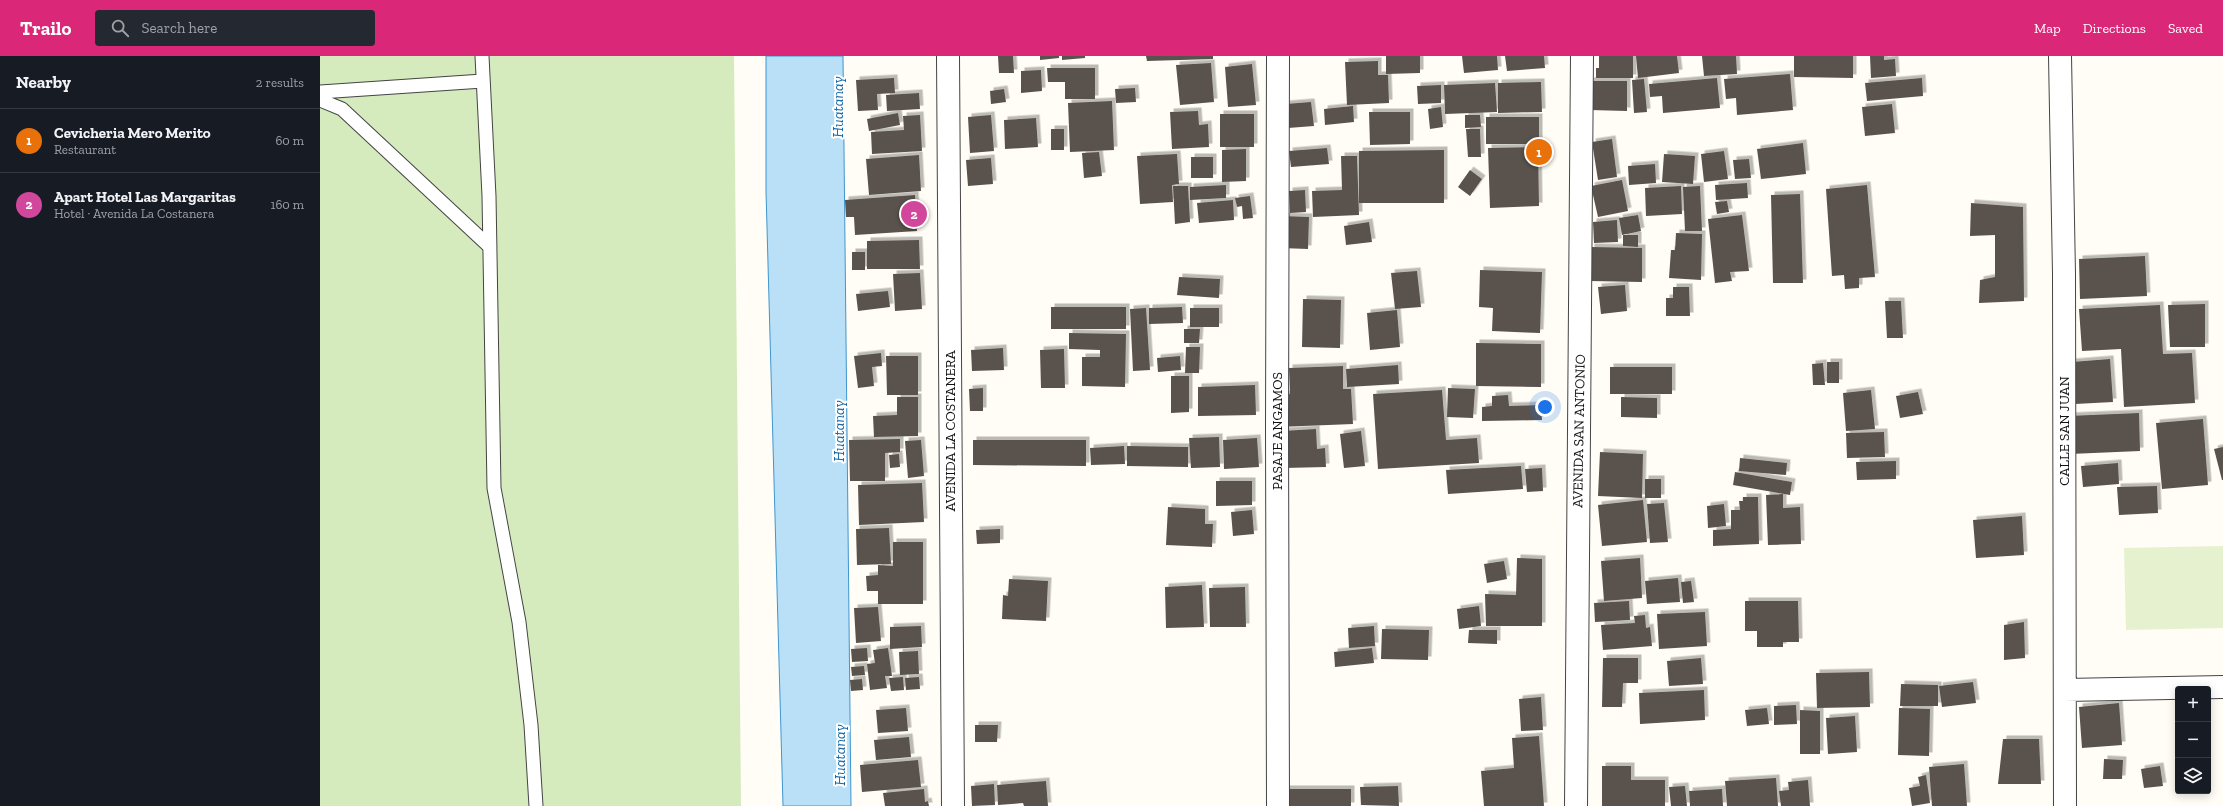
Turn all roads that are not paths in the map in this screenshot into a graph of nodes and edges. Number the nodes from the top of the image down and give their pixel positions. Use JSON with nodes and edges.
{"nodes":[{"id":1,"x":482,"y":56,"type":"edge"},
{"id":2,"x":948,"y":56,"type":"edge"},
{"id":3,"x":1278,"y":56,"type":"edge"},
{"id":4,"x":1582,"y":56,"type":"edge"},
{"id":5,"x":2060,"y":56,"type":"edge"},
{"id":6,"x":483,"y":81,"type":"junction"},
{"id":7,"x":320,"y":92,"type":"edge"},
{"id":8,"x":320,"y":100,"type":"edge"},
{"id":9,"x":490,"y":247,"type":"junction"},
{"id":10,"x":2223,"y":687,"type":"edge"},
{"id":11,"x":2064,"y":690,"type":"junction"},
{"id":12,"x":536,"y":806,"type":"edge"},
{"id":13,"x":952,"y":806,"type":"edge"},
{"id":14,"x":1278,"y":806,"type":"edge"},
{"id":15,"x":1576,"y":806,"type":"edge"},
{"id":16,"x":2065,"y":806,"type":"edge"}],
"edges":[{"from":1,"to":6,"type":"lane"},
{"from":2,"to":13,"type":"street","name":"AVENIDA LA COSTANERA"},
{"from":3,"to":14,"type":"street","name":"PASAJE ANGAMOS"},
{"from":4,"to":15,"type":"street","name":"AVENIDA SAN ANTONIO"},
{"from":5,"to":11,"type":"street","name":"CALLE SAN JUAN"},
{"from":6,"to":7,"type":"lane"},
{"from":6,"to":9,"type":"lane"},
{"from":8,"to":9,"type":"lane"},
{"from":9,"to":12,"type":"lane"},
{"from":10,"to":11,"type":"street"},
{"from":11,"to":16,"type":"street","name":"CALLE SAN JUAN"}]}
